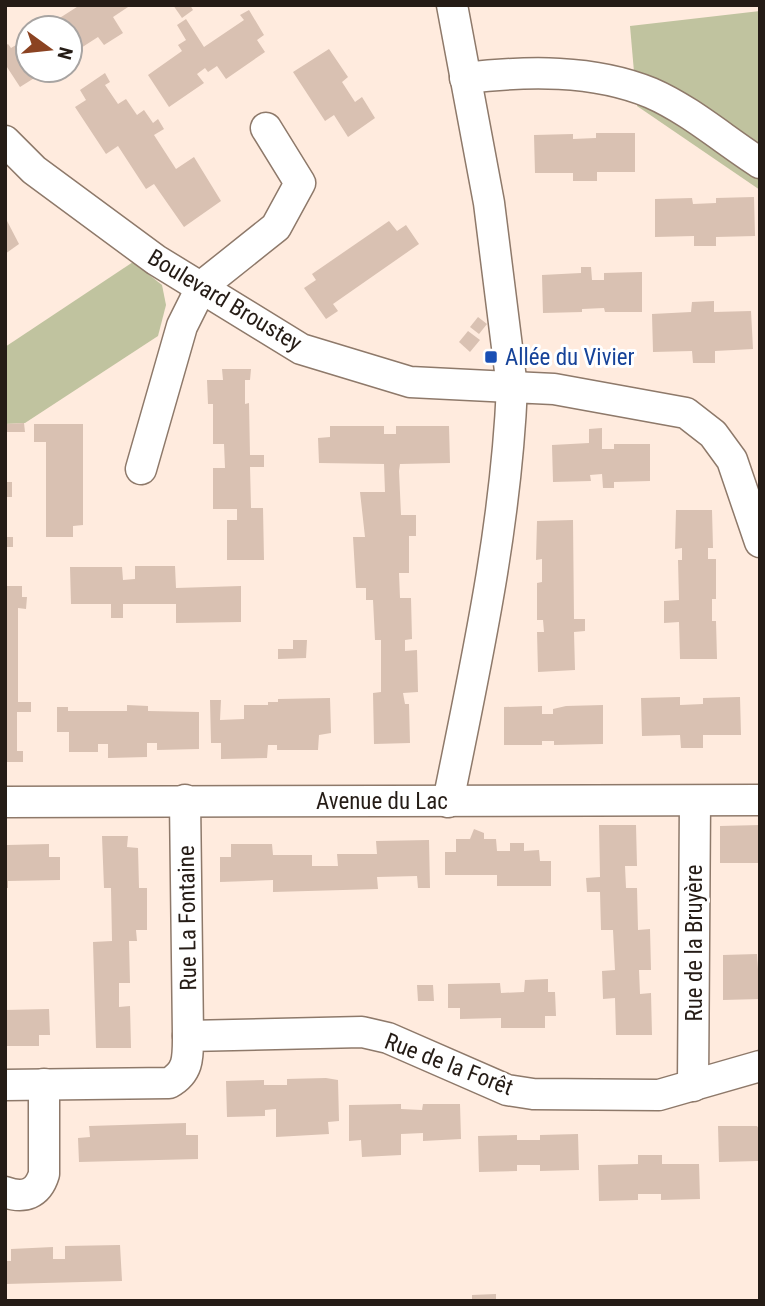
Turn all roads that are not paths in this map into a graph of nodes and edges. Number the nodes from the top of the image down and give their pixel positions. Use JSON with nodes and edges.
{"nodes":[{"id":1,"x":452,"y":5,"type":"edge"},
{"id":2,"x":465,"y":78,"type":"junction"},
{"id":3,"x":266,"y":128,"type":"dead end"},
{"id":4,"x":5,"y":141,"type":"edge"},
{"id":5,"x":760,"y":163,"type":"edge"},
{"id":6,"x":202,"y":286,"type":"junction"},
{"id":7,"x":512,"y":387,"type":"junction"},
{"id":8,"x":141,"y":469,"type":"dead end"},
{"id":9,"x":760,"y":542,"type":"edge"},
{"id":10,"x":185,"y":800,"type":"junction"},
{"id":11,"x":760,"y":800,"type":"edge"},
{"id":12,"x":695,"y":801,"type":"junction"},
{"id":13,"x":5,"y":802,"type":"edge"},
{"id":14,"x":448,"y":802,"type":"junction"},
{"id":15,"x":188,"y":1036,"type":"junction"},
{"id":16,"x":760,"y":1066,"type":"edge"},
{"id":17,"x":44,"y":1084,"type":"junction"},
{"id":18,"x":5,"y":1085,"type":"edge"},
{"id":19,"x":693,"y":1086,"type":"junction"},
{"id":20,"x":5,"y":1192,"type":"edge"}],
"edges":[{"from":1,"to":2,"type":"street"},
{"from":2,"to":5,"type":"street"},
{"from":2,"to":7,"type":"street"},
{"from":3,"to":6,"type":"street"},
{"from":4,"to":6,"type":"street","name":"Boulevard Broustey"},
{"from":6,"to":7,"type":"street","name":"Boulevard Broustey"},
{"from":6,"to":8,"type":"street"},
{"from":7,"to":9,"type":"street","name":"Boulevard Broustey"},
{"from":7,"to":14,"type":"street"},
{"from":10,"to":13,"type":"street","name":"Avenue du Lac"},
{"from":10,"to":14,"type":"street","name":"Avenue du Lac"},
{"from":10,"to":15,"type":"street","name":"Rue La Fontaine"},
{"from":11,"to":12,"type":"street","name":"Avenue du Lac"},
{"from":12,"to":14,"type":"street","name":"Avenue du Lac"},
{"from":12,"to":19,"type":"street","name":"Rue de la Bruyère"},
{"from":15,"to":17,"type":"street"},
{"from":15,"to":19,"type":"street","name":"Rue de la Forêt"},
{"from":16,"to":19,"type":"street","name":"Rue de la Forêt"},
{"from":17,"to":18,"type":"street"},
{"from":17,"to":20,"type":"street"}]}
